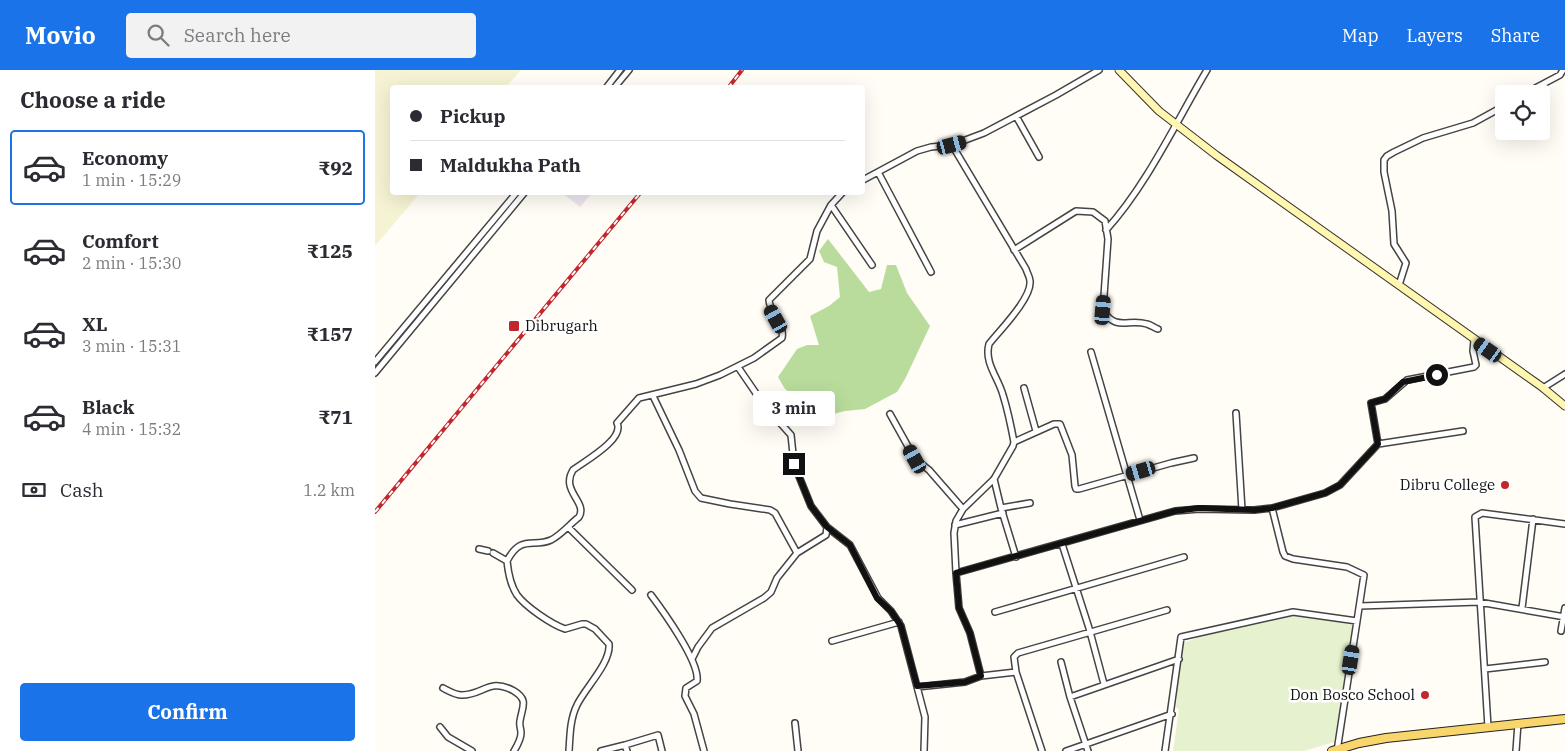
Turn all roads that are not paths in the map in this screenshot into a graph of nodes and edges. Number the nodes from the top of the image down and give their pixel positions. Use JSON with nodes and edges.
{"nodes":[{"id":1,"x":620,"y":70,"type":"edge"},
{"id":2,"x":629,"y":70,"type":"edge"},
{"id":3,"x":1099,"y":70,"type":"edge"},
{"id":4,"x":1119,"y":70,"type":"edge"},
{"id":5,"x":1207,"y":70,"type":"edge"},
{"id":6,"x":1563,"y":70,"type":"edge"},
{"id":7,"x":608,"y":85,"type":"edge"},
{"id":8,"x":616,"y":85,"type":"edge"},
{"id":9,"x":1541,"y":85,"type":"edge"},
{"id":10,"x":1495,"y":111,"type":"edge"},
{"id":11,"x":1016,"y":116,"type":"junction"},
{"id":12,"x":1176,"y":124,"type":"junction"},
{"id":13,"x":952,"y":145,"type":"junction"},
{"id":14,"x":1039,"y":157,"type":"dead end"},
{"id":15,"x":878,"y":172,"type":"junction"},
{"id":16,"x":865,"y":179,"type":"edge"},
{"id":17,"x":518,"y":195,"type":"edge"},
{"id":18,"x":518,"y":195,"type":"edge"},
{"id":19,"x":840,"y":195,"type":"edge"},
{"id":20,"x":831,"y":205,"type":"junction"},
{"id":21,"x":1106,"y":230,"type":"junction"},
{"id":22,"x":1014,"y":250,"type":"junction"},
{"id":23,"x":872,"y":266,"type":"dead end"},
{"id":24,"x":931,"y":272,"type":"dead end"},
{"id":25,"x":1399,"y":286,"type":"junction"},
{"id":26,"x":1158,"y":330,"type":"dead end"},
{"id":27,"x":1474,"y":340,"type":"junction"},
{"id":28,"x":1091,"y":352,"type":"dead end"},
{"id":29,"x":375,"y":362,"type":"edge"},
{"id":30,"x":738,"y":367,"type":"junction"},
{"id":31,"x":375,"y":373,"type":"edge"},
{"id":32,"x":1565,"y":374,"type":"edge"},
{"id":33,"x":1024,"y":388,"type":"dead end"},
{"id":34,"x":1543,"y":388,"type":"junction"},
{"id":35,"x":653,"y":396,"type":"junction"},
{"id":36,"x":1565,"y":406,"type":"edge"},
{"id":37,"x":1236,"y":413,"type":"dead end"},
{"id":38,"x":890,"y":414,"type":"dead end"},
{"id":39,"x":1036,"y":431,"type":"junction"},
{"id":40,"x":1463,"y":431,"type":"dead end"},
{"id":41,"x":1014,"y":442,"type":"junction"},
{"id":42,"x":1378,"y":444,"type":"junction"},
{"id":43,"x":1194,"y":458,"type":"dead end"},
{"id":44,"x":1125,"y":476,"type":"junction"},
{"id":45,"x":994,"y":480,"type":"junction"},
{"id":46,"x":1030,"y":503,"type":"dead end"},
{"id":47,"x":1272,"y":508,"type":"junction"},
{"id":48,"x":963,"y":509,"type":"junction"},
{"id":49,"x":1002,"y":510,"type":"junction"},
{"id":50,"x":1242,"y":510,"type":"junction"},
{"id":51,"x":1533,"y":519,"type":"junction"},
{"id":52,"x":1140,"y":520,"type":"junction"},
{"id":53,"x":1565,"y":524,"type":"edge"},
{"id":54,"x":955,"y":525,"type":"junction"},
{"id":55,"x":568,"y":526,"type":"junction"},
{"id":56,"x":827,"y":527,"type":"junction"},
{"id":57,"x":1061,"y":544,"type":"junction"},
{"id":58,"x":479,"y":549,"type":"dead end"},
{"id":59,"x":797,"y":553,"type":"junction"},
{"id":60,"x":1016,"y":557,"type":"junction"},
{"id":61,"x":1184,"y":557,"type":"dead end"},
{"id":62,"x":507,"y":561,"type":"junction"},
{"id":63,"x":956,"y":573,"type":"junction"},
{"id":64,"x":1075,"y":587,"type":"junction"},
{"id":65,"x":632,"y":590,"type":"dead end"},
{"id":66,"x":651,"y":594,"type":"dead end"},
{"id":67,"x":1479,"y":602,"type":"junction"},
{"id":68,"x":1360,"y":606,"type":"junction"},
{"id":69,"x":1522,"y":608,"type":"junction"},
{"id":70,"x":1565,"y":608,"type":"edge"},
{"id":71,"x":1167,"y":610,"type":"dead end"},
{"id":72,"x":995,"y":612,"type":"dead end"},
{"id":73,"x":1564,"y":617,"type":"edge"},
{"id":74,"x":1357,"y":621,"type":"junction"},
{"id":75,"x":899,"y":622,"type":"junction"},
{"id":76,"x":1091,"y":632,"type":"junction"},
{"id":77,"x":1561,"y":632,"type":"dead end"},
{"id":78,"x":832,"y":641,"type":"dead end"},
{"id":79,"x":1179,"y":659,"type":"junction"},
{"id":80,"x":692,"y":660,"type":"junction"},
{"id":81,"x":1061,"y":662,"type":"dead end"},
{"id":82,"x":1545,"y":662,"type":"dead end"},
{"id":83,"x":1485,"y":669,"type":"junction"},
{"id":84,"x":1015,"y":672,"type":"junction"},
{"id":85,"x":981,"y":676,"type":"junction"},
{"id":86,"x":1104,"y":684,"type":"junction"},
{"id":87,"x":917,"y":686,"type":"junction"},
{"id":88,"x":443,"y":688,"type":"dead end"},
{"id":89,"x":1070,"y":697,"type":"junction"},
{"id":90,"x":1172,"y":714,"type":"junction"},
{"id":91,"x":1565,"y":719,"type":"edge"},
{"id":92,"x":795,"y":723,"type":"dead end"},
{"id":93,"x":1518,"y":723,"type":"junction"},
{"id":94,"x":440,"y":727,"type":"dead end"},
{"id":95,"x":1488,"y":727,"type":"junction"},
{"id":96,"x":1086,"y":744,"type":"junction"},
{"id":97,"x":626,"y":748,"type":"edge"},
{"id":98,"x":1335,"y":750,"type":"edge"},
{"id":99,"x":472,"y":751,"type":"edge"},
{"id":100,"x":514,"y":751,"type":"edge"},
{"id":101,"x":569,"y":751,"type":"edge"},
{"id":102,"x":601,"y":751,"type":"edge"},
{"id":103,"x":662,"y":751,"type":"edge"},
{"id":104,"x":704,"y":751,"type":"edge"},
{"id":105,"x":798,"y":751,"type":"edge"},
{"id":106,"x":924,"y":751,"type":"edge"},
{"id":107,"x":1042,"y":751,"type":"edge"},
{"id":108,"x":1065,"y":751,"type":"edge"},
{"id":109,"x":1088,"y":751,"type":"edge"},
{"id":110,"x":1165,"y":751,"type":"edge"},
{"id":111,"x":1516,"y":751,"type":"edge"}],
"edges":[{"from":1,"to":7,"type":"street"},
{"from":2,"to":8,"type":"street"},
{"from":3,"to":11,"type":"street"},
{"from":4,"to":12,"type":"street"},
{"from":5,"to":12,"type":"street"},
{"from":6,"to":9,"type":"street"},
{"from":10,"to":25,"type":"street"},
{"from":11,"to":13,"type":"street"},
{"from":11,"to":14,"type":"street"},
{"from":12,"to":21,"type":"street"},
{"from":12,"to":25,"type":"street"},
{"from":13,"to":15,"type":"street"},
{"from":13,"to":22,"type":"street"},
{"from":15,"to":16,"type":"street"},
{"from":15,"to":24,"type":"street"},
{"from":17,"to":29,"type":"street"},
{"from":18,"to":31,"type":"street"},
{"from":19,"to":20,"type":"street"},
{"from":20,"to":23,"type":"street"},
{"from":20,"to":30,"type":"street"},
{"from":21,"to":22,"type":"street"},
{"from":21,"to":26,"type":"street"},
{"from":22,"to":41,"type":"street"},
{"from":25,"to":27,"type":"street"},
{"from":27,"to":34,"type":"street"},
{"from":27,"to":42,"type":"street"},
{"from":28,"to":44,"type":"street"},
{"from":30,"to":35,"type":"street"},
{"from":30,"to":56,"type":"street"},
{"from":32,"to":34,"type":"street"},
{"from":33,"to":39,"type":"street"},
{"from":34,"to":36,"type":"street"},
{"from":35,"to":55,"type":"street"},
{"from":35,"to":59,"type":"street"},
{"from":37,"to":50,"type":"street"},
{"from":38,"to":48,"type":"street"},
{"from":39,"to":41,"type":"street"},
{"from":39,"to":44,"type":"street"},
{"from":40,"to":42,"type":"street"},
{"from":41,"to":45,"type":"street"},
{"from":42,"to":47,"type":"street"},
{"from":43,"to":44,"type":"street"},
{"from":44,"to":52,"type":"street"},
{"from":45,"to":48,"type":"street"},
{"from":45,"to":49,"type":"street"},
{"from":46,"to":49,"type":"street"},
{"from":47,"to":50,"type":"street"},
{"from":47,"to":68,"type":"street"},
{"from":48,"to":54,"type":"street"},
{"from":49,"to":54,"type":"street"},
{"from":49,"to":60,"type":"street"},
{"from":50,"to":52,"type":"street"},
{"from":51,"to":53,"type":"street"},
{"from":51,"to":67,"type":"street"},
{"from":51,"to":69,"type":"street"},
{"from":52,"to":57,"type":"street"},
{"from":54,"to":63,"type":"street"},
{"from":55,"to":62,"type":"street"},
{"from":55,"to":65,"type":"street"},
{"from":56,"to":59,"type":"street"},
{"from":56,"to":75,"type":"street"},
{"from":57,"to":60,"type":"street"},
{"from":57,"to":64,"type":"street"},
{"from":58,"to":62,"type":"street"},
{"from":59,"to":80,"type":"street"},
{"from":60,"to":63,"type":"street"},
{"from":61,"to":64,"type":"street"},
{"from":62,"to":101,"type":"street"},
{"from":63,"to":85,"type":"street"},
{"from":64,"to":72,"type":"street"},
{"from":64,"to":76,"type":"street"},
{"from":66,"to":80,"type":"street"},
{"from":67,"to":68,"type":"street"},
{"from":67,"to":69,"type":"street"},
{"from":67,"to":83,"type":"street"},
{"from":68,"to":74,"type":"street"},
{"from":69,"to":73,"type":"street"},
{"from":70,"to":73,"type":"street"},
{"from":71,"to":76,"type":"street"},
{"from":73,"to":77,"type":"street"},
{"from":74,"to":79,"type":"street"},
{"from":74,"to":98,"type":"street"},
{"from":75,"to":78,"type":"street"},
{"from":75,"to":87,"type":"street"},
{"from":76,"to":84,"type":"street"},
{"from":76,"to":86,"type":"street"},
{"from":79,"to":86,"type":"street"},
{"from":79,"to":90,"type":"street"},
{"from":80,"to":104,"type":"street"},
{"from":81,"to":89,"type":"street"},
{"from":82,"to":83,"type":"street"},
{"from":83,"to":95,"type":"street"},
{"from":84,"to":85,"type":"street"},
{"from":84,"to":107,"type":"street"},
{"from":85,"to":87,"type":"street"},
{"from":86,"to":89,"type":"street"},
{"from":87,"to":106,"type":"street"},
{"from":88,"to":100,"type":"street"},
{"from":89,"to":96,"type":"street"},
{"from":90,"to":96,"type":"street"},
{"from":90,"to":110,"type":"street"},
{"from":91,"to":93,"type":"main road"},
{"from":92,"to":105,"type":"street"},
{"from":93,"to":95,"type":"main road"},
{"from":93,"to":111,"type":"street"},
{"from":94,"to":99,"type":"street"},
{"from":95,"to":98,"type":"main road"},
{"from":96,"to":108,"type":"street"},
{"from":96,"to":109,"type":"street"},
{"from":97,"to":102,"type":"street"},
{"from":97,"to":103,"type":"street"}]}
